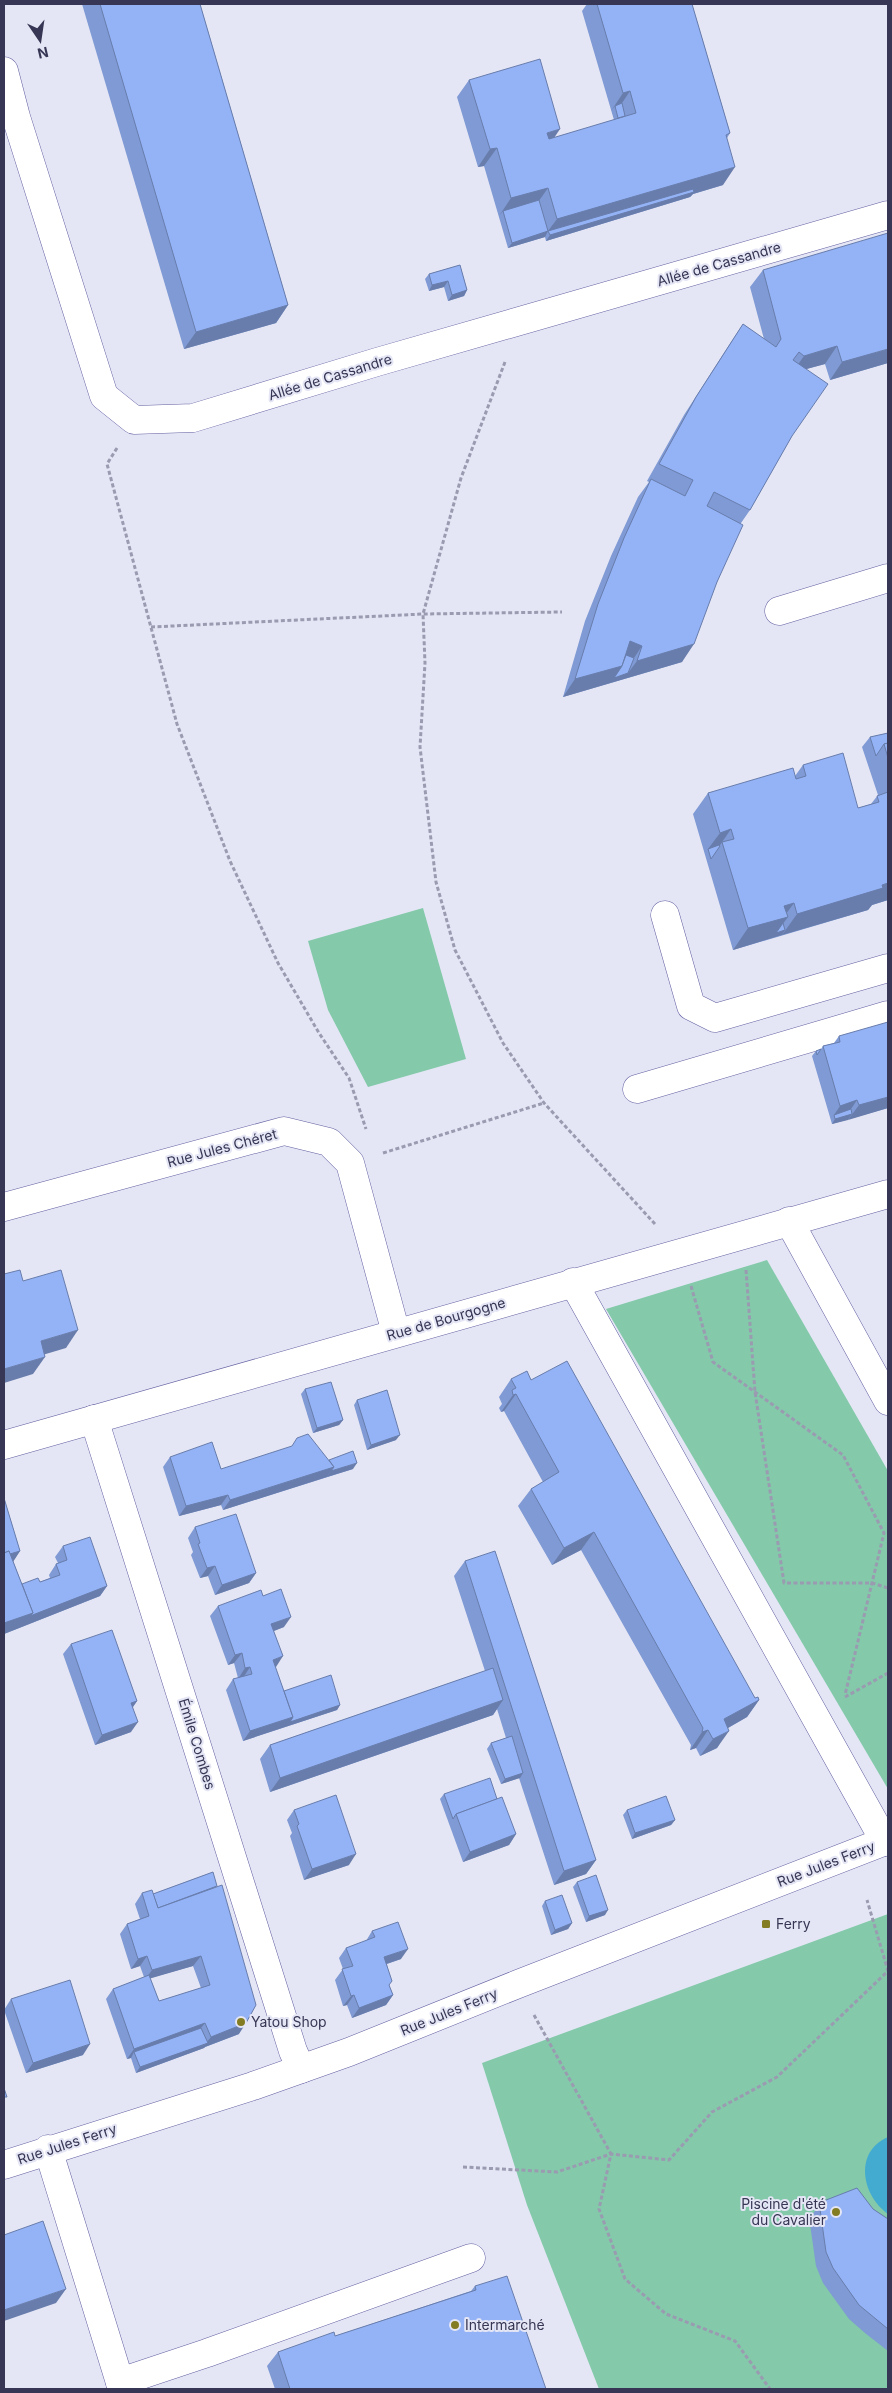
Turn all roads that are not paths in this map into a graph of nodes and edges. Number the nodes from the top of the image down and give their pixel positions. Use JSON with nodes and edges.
{"nodes":[{"id":1,"x":4,"y":71,"type":"edge"},
{"id":2,"x":10,"y":119,"type":"edge"},
{"id":3,"x":888,"y":215,"type":"edge"},
{"id":4,"x":888,"y":578,"type":"edge"},
{"id":5,"x":779,"y":611,"type":"dead end"},
{"id":6,"x":665,"y":916,"type":"dead end"},
{"id":7,"x":888,"y":968,"type":"edge"},
{"id":8,"x":888,"y":1015,"type":"edge"},
{"id":9,"x":637,"y":1089,"type":"dead end"},
{"id":10,"x":888,"y":1194,"type":"edge"},
{"id":11,"x":4,"y":1207,"type":"edge"},
{"id":12,"x":789,"y":1222,"type":"junction"},
{"id":13,"x":573,"y":1282,"type":"junction"},
{"id":14,"x":396,"y":1333,"type":"junction"},
{"id":15,"x":888,"y":1401,"type":"edge"},
{"id":16,"x":94,"y":1419,"type":"junction"},
{"id":17,"x":4,"y":1445,"type":"edge"},
{"id":18,"x":886,"y":1841,"type":"edge"},
{"id":19,"x":301,"y":2069,"type":"junction"},
{"id":20,"x":48,"y":2149,"type":"junction"},
{"id":21,"x":4,"y":2165,"type":"edge"},
{"id":22,"x":471,"y":2258,"type":"dead end"},
{"id":23,"x":121,"y":2386,"type":"edge"}],
"edges":[{"from":1,"to":2,"type":"street"},
{"from":2,"to":3,"type":"street","name":"Allée de Cassandre"},
{"from":4,"to":5,"type":"street"},
{"from":6,"to":7,"type":"street"},
{"from":8,"to":9,"type":"street"},
{"from":10,"to":12,"type":"street","name":"Rue de Bourgogne"},
{"from":11,"to":14,"type":"street","name":"Rue Jules Chéret"},
{"from":12,"to":13,"type":"street","name":"Rue de Bourgogne"},
{"from":12,"to":15,"type":"street"},
{"from":13,"to":14,"type":"street","name":"Rue de Bourgogne"},
{"from":13,"to":18,"type":"street"},
{"from":14,"to":16,"type":"street","name":"Rue de Bourgogne"},
{"from":16,"to":17,"type":"street","name":"Rue de Bourgogne"},
{"from":16,"to":19,"type":"street","name":"Émile Combes"},
{"from":18,"to":19,"type":"street","name":"Rue Jules Ferry"},
{"from":19,"to":20,"type":"street","name":"Rue Jules Ferry"},
{"from":20,"to":21,"type":"street","name":"Rue Jules Ferry"},
{"from":20,"to":23,"type":"street"},
{"from":22,"to":23,"type":"street"}]}
